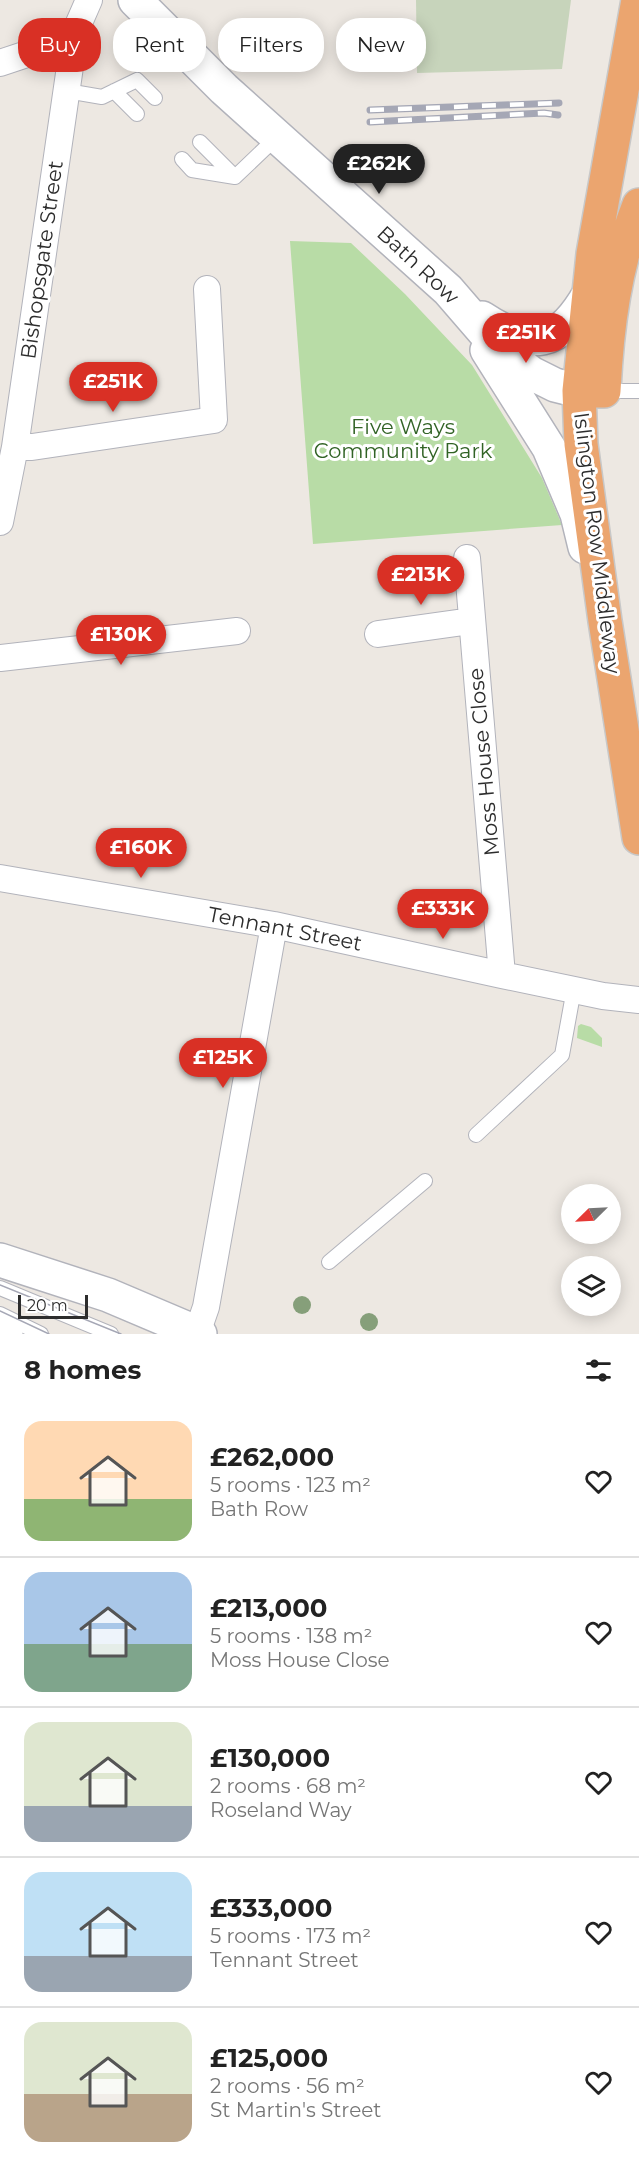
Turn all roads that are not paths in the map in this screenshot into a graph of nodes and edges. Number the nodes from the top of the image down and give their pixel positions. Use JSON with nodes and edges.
{"nodes":[{"id":1,"x":89,"y":0,"type":"edge"},
{"id":2,"x":135,"y":0,"type":"edge"},
{"id":3,"x":638,"y":0,"type":"edge"},
{"id":4,"x":81,"y":18,"type":"edge"},
{"id":5,"x":18,"y":57,"type":"edge"},
{"id":6,"x":0,"y":63,"type":"edge"},
{"id":7,"x":70,"y":72,"type":"edge"},
{"id":8,"x":67,"y":91,"type":"junction"},
{"id":9,"x":114,"y":92,"type":"junction"},
{"id":10,"x":155,"y":98,"type":"dead end"},
{"id":11,"x":137,"y":114,"type":"dead end"},
{"id":12,"x":277,"y":137,"type":"junction"},
{"id":13,"x":200,"y":142,"type":"dead end"},
{"id":14,"x":182,"y":159,"type":"dead end"},
{"id":15,"x":236,"y":177,"type":"junction"},
{"id":16,"x":639,"y":205,"type":"edge"},
{"id":17,"x":207,"y":289,"type":"dead end"},
{"id":18,"x":448,"y":290,"type":"junction"},
{"id":19,"x":589,"y":294,"type":"junction"},
{"id":20,"x":591,"y":391,"type":"junction"},
{"id":21,"x":639,"y":391,"type":"edge"},
{"id":22,"x":10,"y":406,"type":"edge"},
{"id":23,"x":15,"y":447,"type":"junction"},
{"id":24,"x":0,"y":522,"type":"edge"},
{"id":25,"x":467,"y":558,"type":"dead end"},
{"id":26,"x":471,"y":621,"type":"junction"},
{"id":27,"x":605,"y":621,"type":"junction"},
{"id":28,"x":237,"y":631,"type":"dead end"},
{"id":29,"x":378,"y":634,"type":"dead end"},
{"id":30,"x":0,"y":658,"type":"edge"},
{"id":31,"x":639,"y":838,"type":"edge"},
{"id":32,"x":0,"y":878,"type":"edge"},
{"id":33,"x":274,"y":925,"type":"junction"},
{"id":34,"x":502,"y":975,"type":"junction"},
{"id":35,"x":574,"y":989,"type":"junction"},
{"id":36,"x":639,"y":1000,"type":"edge"},
{"id":37,"x":476,"y":1135,"type":"dead end"},
{"id":38,"x":425,"y":1181,"type":"dead end"},
{"id":39,"x":0,"y":1260,"type":"edge"},
{"id":40,"x":329,"y":1262,"type":"dead end"},
{"id":41,"x":0,"y":1287,"type":"edge"},
{"id":42,"x":0,"y":1314,"type":"edge"},
{"id":43,"x":0,"y":1331,"type":"edge"},
{"id":44,"x":198,"y":1333,"type":"edge"},
{"id":45,"x":6,"y":1334,"type":"edge"},
{"id":46,"x":41,"y":1334,"type":"edge"},
{"id":47,"x":111,"y":1334,"type":"edge"}],
"edges":[{"from":1,"to":4,"type":"street","name":"Bishopsgate Street"},
{"from":2,"to":12,"type":"main road","name":"Bath Row"},
{"from":3,"to":19,"type":"highway","name":"Islington Row Middleway"},
{"from":5,"to":6,"type":"street"},
{"from":7,"to":8,"type":"street","name":"Bishopsgate Street"},
{"from":8,"to":9,"type":"lane"},
{"from":8,"to":22,"type":"street","name":"Bishopsgate Street"},
{"from":9,"to":10,"type":"lane"},
{"from":9,"to":11,"type":"lane"},
{"from":12,"to":15,"type":"lane"},
{"from":12,"to":18,"type":"main road","name":"Bath Row"},
{"from":13,"to":15,"type":"lane"},
{"from":14,"to":15,"type":"lane"},
{"from":16,"to":20,"type":"highway"},
{"from":17,"to":23,"type":"street"},
{"from":18,"to":19,"type":"main road"},
{"from":18,"to":20,"type":"main road","name":"Bath Row"},
{"from":18,"to":27,"type":"main road"},
{"from":19,"to":20,"type":"highway","name":"Islington Row Middleway"},
{"from":20,"to":21,"type":"lane"},
{"from":20,"to":27,"type":"highway","name":"Islington Row Middleway"},
{"from":22,"to":23,"type":"street","name":"Bishopsgate Street"},
{"from":23,"to":24,"type":"street","name":"Bishopsgate Street"},
{"from":25,"to":26,"type":"street","name":"Moss House Close"},
{"from":26,"to":29,"type":"street"},
{"from":26,"to":34,"type":"street","name":"Moss House Close"},
{"from":27,"to":31,"type":"highway","name":"Islington Row Middleway"},
{"from":28,"to":30,"type":"street"},
{"from":32,"to":33,"type":"street","name":"Tennant Street"},
{"from":33,"to":34,"type":"street","name":"Tennant Street"},
{"from":33,"to":44,"type":"street"},
{"from":34,"to":35,"type":"street","name":"Tennant Street"},
{"from":35,"to":36,"type":"street","name":"Tennant Street"},
{"from":35,"to":37,"type":"lane"},
{"from":38,"to":40,"type":"lane"},
{"from":39,"to":44,"type":"main road"},
{"from":41,"to":47,"type":"lane"},
{"from":42,"to":46,"type":"lane"},
{"from":43,"to":45,"type":"main road"}]}
